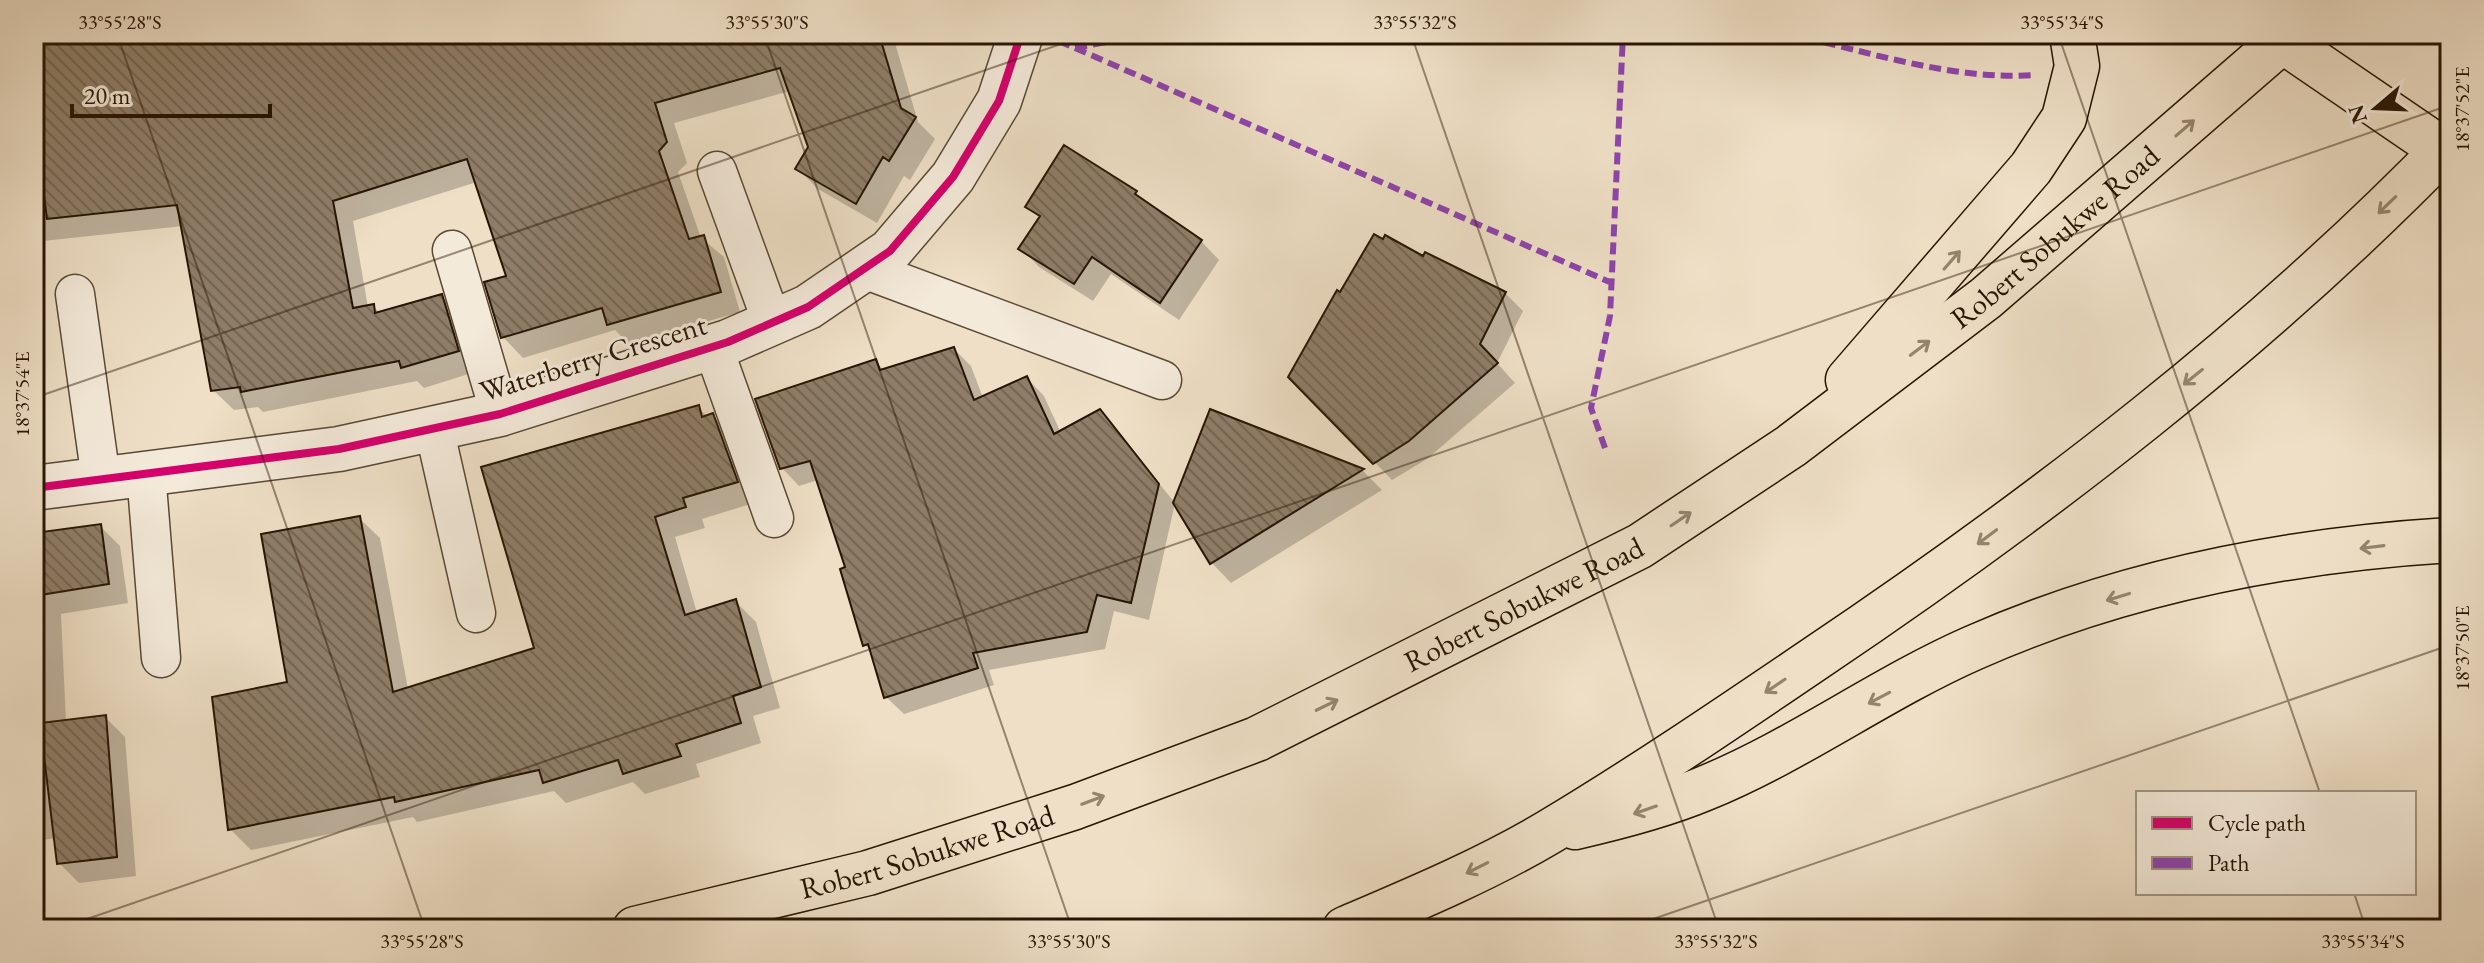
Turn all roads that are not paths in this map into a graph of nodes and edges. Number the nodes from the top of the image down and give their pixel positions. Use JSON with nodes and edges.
{"nodes":[{"id":1,"x":1021,"y":34,"type":"edge"},
{"id":2,"x":2072,"y":34,"type":"edge"},
{"id":3,"x":2286,"y":37,"type":"edge"},
{"id":4,"x":2448,"y":150,"type":"edge"},
{"id":5,"x":717,"y":171,"type":"dead end"},
{"id":6,"x":452,"y":250,"type":"dead end"},
{"id":7,"x":864,"y":269,"type":"junction"},
{"id":8,"x":75,"y":294,"type":"dead end"},
{"id":9,"x":772,"y":322,"type":"junction"},
{"id":10,"x":713,"y":347,"type":"junction"},
{"id":11,"x":1162,"y":380,"type":"dead end"},
{"id":12,"x":500,"y":414,"type":"junction"},
{"id":13,"x":434,"y":428,"type":"junction"},
{"id":14,"x":1791,"y":446,"type":"junction"},
{"id":15,"x":146,"y":473,"type":"junction"},
{"id":16,"x":101,"y":479,"type":"junction"},
{"id":17,"x":34,"y":488,"type":"edge"},
{"id":18,"x":774,"y":518,"type":"dead end"},
{"id":19,"x":2450,"y":540,"type":"edge"},
{"id":20,"x":476,"y":613,"type":"dead end"},
{"id":21,"x":161,"y":658,"type":"dead end"},
{"id":22,"x":1547,"y":833,"type":"junction"},
{"id":23,"x":635,"y":929,"type":"edge"},
{"id":24,"x":1345,"y":929,"type":"edge"}],
"edges":[{"from":1,"to":7,"type":"street","name":"Waterberry Crescent"},
{"from":14,"to":2,"type":"main road","one_way":true},
{"from":3,"to":4,"type":"main road","name":"Robert Sobukwe Road"},
{"from":14,"to":3,"type":"main road","name":"Robert Sobukwe Road","one_way":true},
{"from":4,"to":22,"type":"main road","name":"Robert Sobukwe Road","one_way":true},
{"from":5,"to":9,"type":"lane"},
{"from":6,"to":12,"type":"lane"},
{"from":7,"to":9,"type":"street","name":"Waterberry Crescent"},
{"from":7,"to":11,"type":"lane"},
{"from":8,"to":16,"type":"lane"},
{"from":9,"to":10,"type":"street","name":"Waterberry Crescent"},
{"from":10,"to":12,"type":"street","name":"Waterberry Crescent"},
{"from":10,"to":18,"type":"lane"},
{"from":12,"to":13,"type":"street","name":"Waterberry Crescent"},
{"from":13,"to":15,"type":"street","name":"Waterberry Crescent"},
{"from":13,"to":20,"type":"lane"},
{"from":23,"to":14,"type":"main road","name":"Robert Sobukwe Road","one_way":true},
{"from":15,"to":16,"type":"street","name":"Waterberry Crescent"},
{"from":15,"to":21,"type":"lane"},
{"from":16,"to":17,"type":"street","name":"Waterberry Crescent"},
{"from":19,"to":22,"type":"main road","one_way":true},
{"from":22,"to":24,"type":"main road","name":"Robert Sobukwe Road","one_way":true}]}
